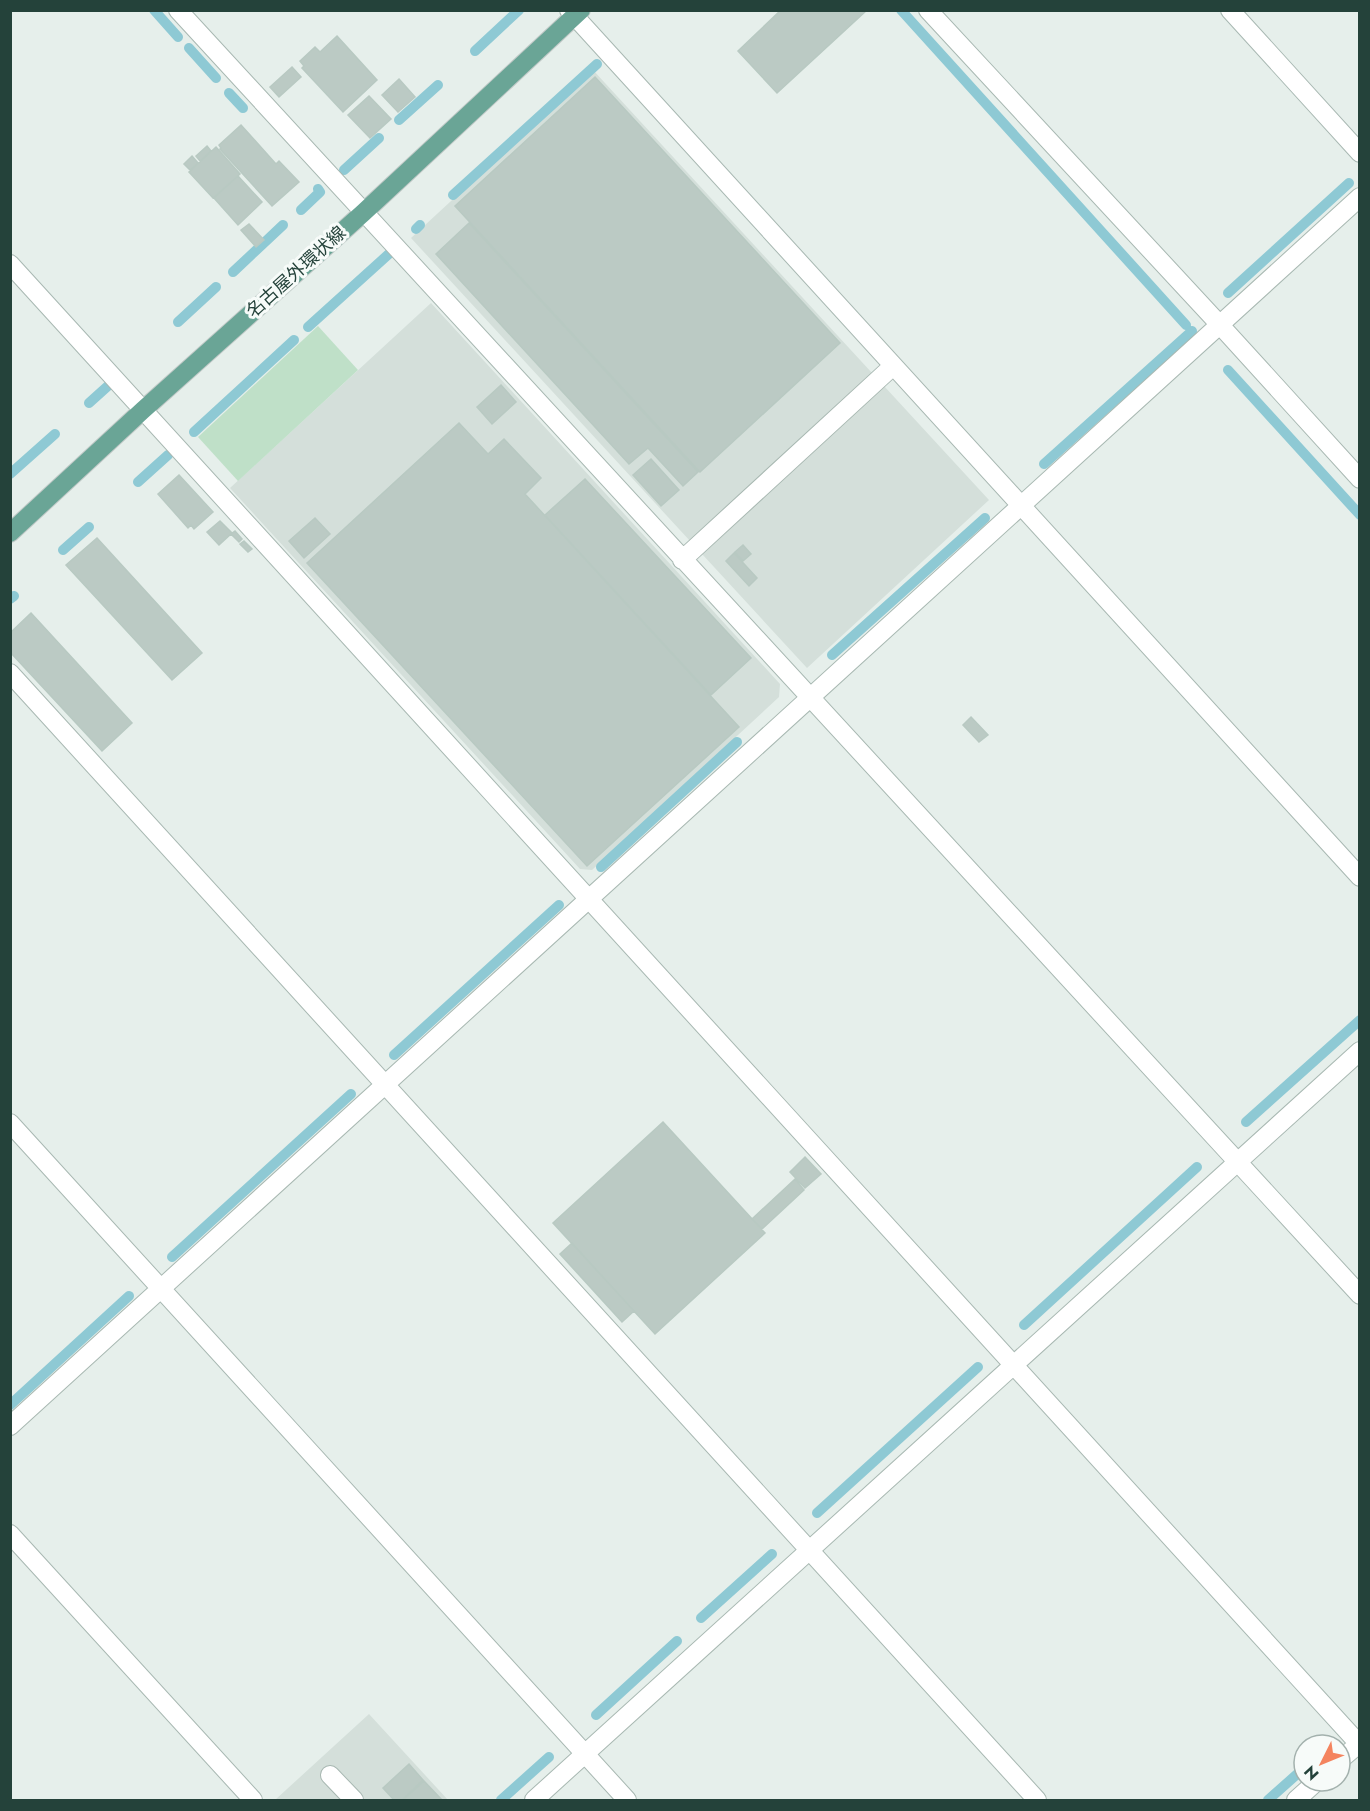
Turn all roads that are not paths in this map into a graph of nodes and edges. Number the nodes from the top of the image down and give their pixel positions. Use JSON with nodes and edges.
{"nodes":[{"id":1,"x":178,"y":10,"type":"edge"},
{"id":2,"x":928,"y":10,"type":"edge"},
{"id":3,"x":1230,"y":10,"type":"edge"},
{"id":4,"x":575,"y":13,"type":"edge"},
{"id":5,"x":1359,"y":153,"type":"edge"},
{"id":6,"x":1359,"y":197,"type":"edge"},
{"id":7,"x":363,"y":213,"type":"junction"},
{"id":8,"x":10,"y":264,"type":"edge"},
{"id":9,"x":1220,"y":325,"type":"junction"},
{"id":10,"x":893,"y":366,"type":"junction"},
{"id":11,"x":143,"y":410,"type":"junction"},
{"id":12,"x":1359,"y":479,"type":"edge"},
{"id":13,"x":1021,"y":506,"type":"junction"},
{"id":14,"x":10,"y":533,"type":"edge"},
{"id":15,"x":682,"y":560,"type":"junction"},
{"id":16,"x":10,"y":673,"type":"edge"},
{"id":17,"x":810,"y":698,"type":"junction"},
{"id":18,"x":1359,"y":877,"type":"edge"},
{"id":19,"x":589,"y":899,"type":"junction"},
{"id":20,"x":1359,"y":1051,"type":"edge"},
{"id":21,"x":386,"y":1085,"type":"junction"},
{"id":22,"x":10,"y":1123,"type":"edge"},
{"id":23,"x":1237,"y":1162,"type":"junction"},
{"id":24,"x":161,"y":1289,"type":"junction"},
{"id":25,"x":1359,"y":1295,"type":"edge"},
{"id":26,"x":1014,"y":1365,"type":"junction"},
{"id":27,"x":10,"y":1426,"type":"edge"},
{"id":28,"x":10,"y":1534,"type":"edge"},
{"id":29,"x":809,"y":1551,"type":"junction"},
{"id":30,"x":1359,"y":1744,"type":"edge"},
{"id":31,"x":585,"y":1755,"type":"junction"},
{"id":32,"x":330,"y":1775,"type":"dead end"},
{"id":33,"x":253,"y":1800,"type":"edge"},
{"id":34,"x":354,"y":1800,"type":"edge"},
{"id":35,"x":534,"y":1800,"type":"edge"},
{"id":36,"x":627,"y":1800,"type":"edge"},
{"id":37,"x":1037,"y":1800,"type":"edge"}],
"edges":[{"from":1,"to":7,"type":"street"},
{"from":2,"to":9,"type":"street"},
{"from":3,"to":5,"type":"street"},
{"from":4,"to":7,"type":"main road","name":"名古屋外環状線"},
{"from":4,"to":10,"type":"street"},
{"from":6,"to":9,"type":"street"},
{"from":7,"to":11,"type":"main road","name":"名古屋外環状線"},
{"from":7,"to":15,"type":"street"},
{"from":8,"to":11,"type":"street"},
{"from":9,"to":12,"type":"street"},
{"from":9,"to":13,"type":"street"},
{"from":10,"to":13,"type":"street"},
{"from":10,"to":15,"type":"street"},
{"from":11,"to":14,"type":"main road","name":"名古屋外環状線"},
{"from":11,"to":19,"type":"street"},
{"from":13,"to":17,"type":"street"},
{"from":13,"to":18,"type":"street"},
{"from":15,"to":17,"type":"street"},
{"from":16,"to":21,"type":"street"},
{"from":17,"to":19,"type":"street"},
{"from":17,"to":23,"type":"street"},
{"from":19,"to":21,"type":"street"},
{"from":19,"to":26,"type":"street"},
{"from":20,"to":23,"type":"street"},
{"from":21,"to":24,"type":"street"},
{"from":21,"to":29,"type":"street"},
{"from":22,"to":24,"type":"street"},
{"from":23,"to":25,"type":"street"},
{"from":23,"to":26,"type":"street"},
{"from":24,"to":27,"type":"street"},
{"from":24,"to":31,"type":"street"},
{"from":26,"to":29,"type":"street"},
{"from":26,"to":30,"type":"street"},
{"from":28,"to":33,"type":"street"},
{"from":29,"to":31,"type":"street"},
{"from":29,"to":37,"type":"street"},
{"from":31,"to":35,"type":"street"},
{"from":31,"to":36,"type":"street"},
{"from":32,"to":34,"type":"street"}]}
